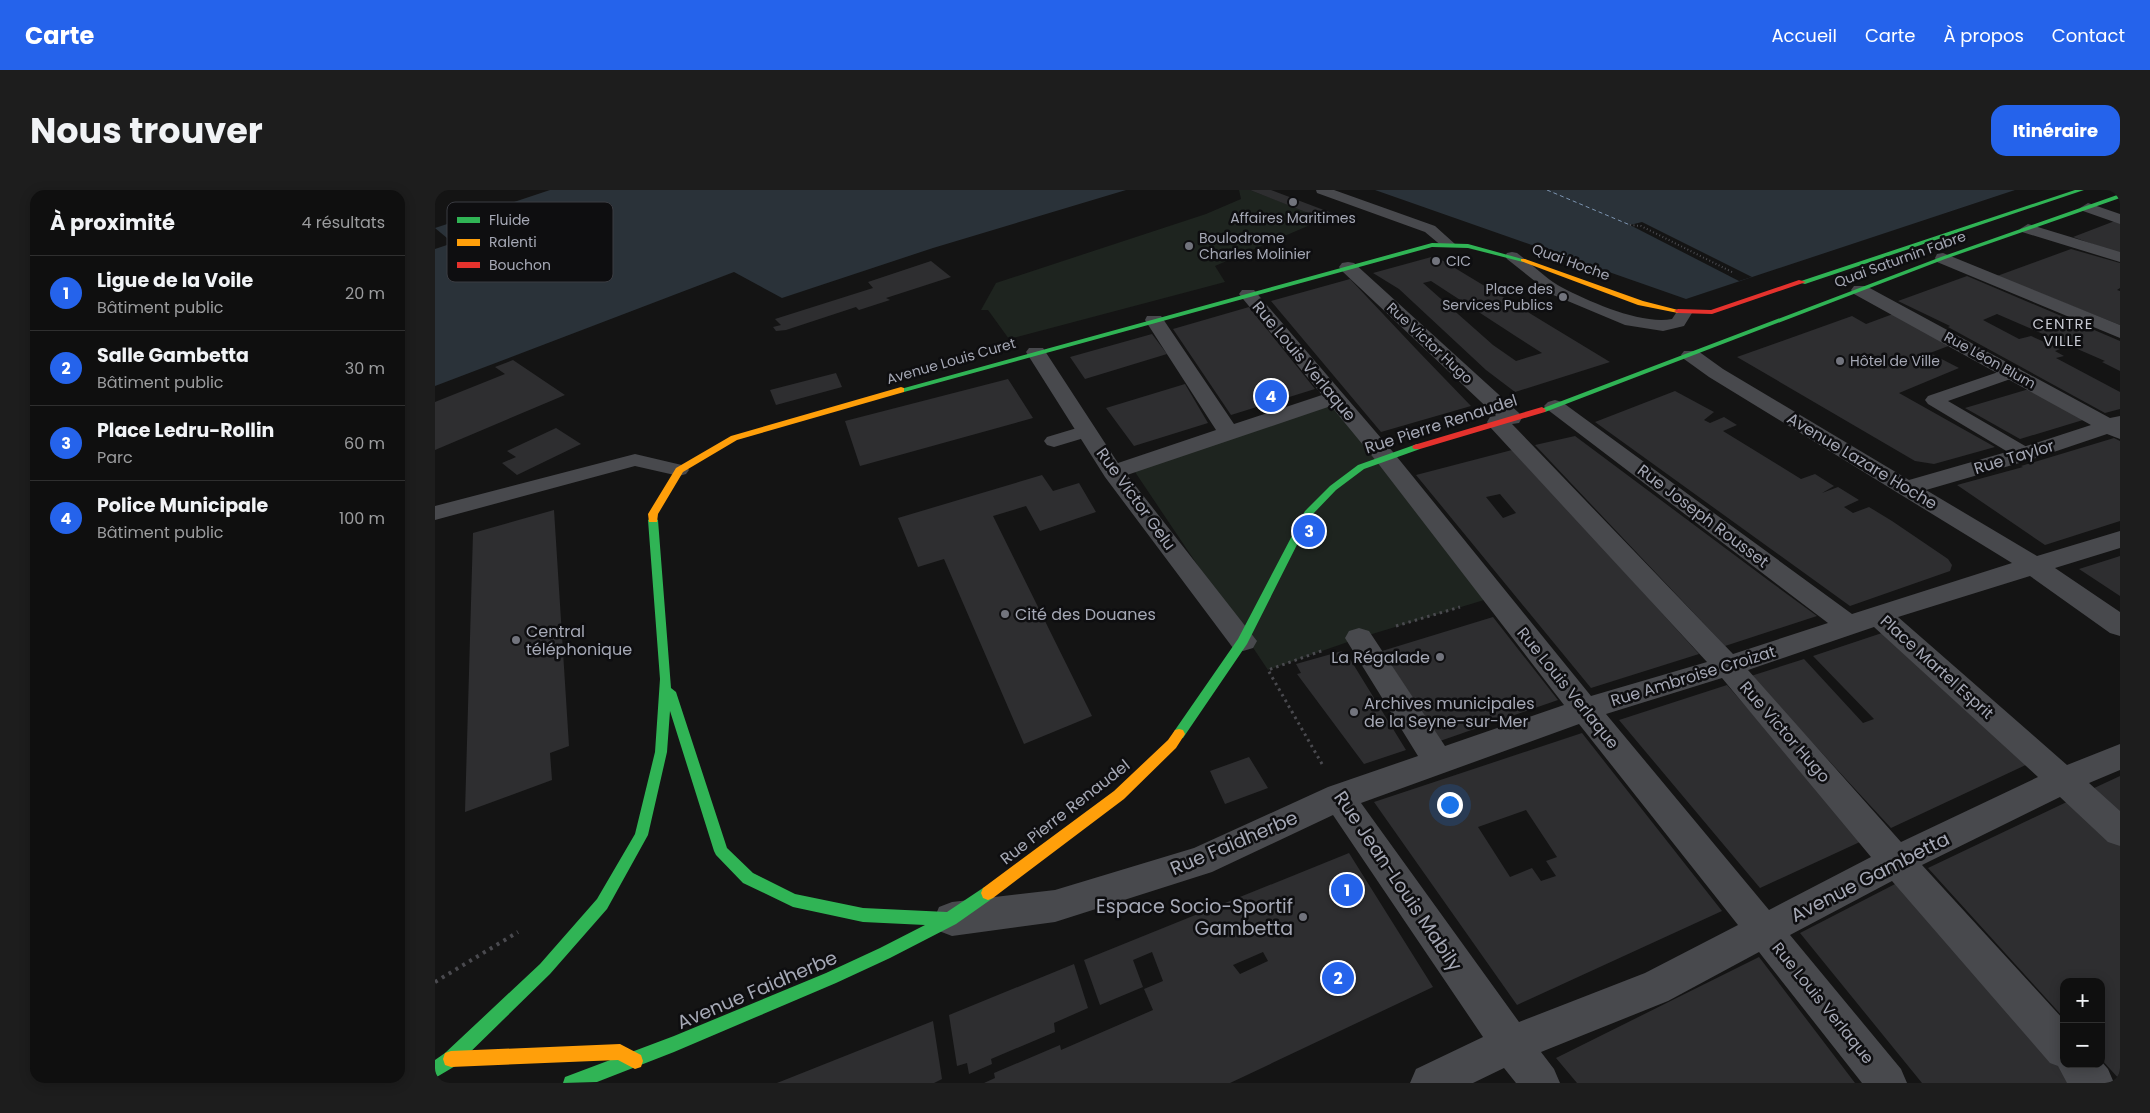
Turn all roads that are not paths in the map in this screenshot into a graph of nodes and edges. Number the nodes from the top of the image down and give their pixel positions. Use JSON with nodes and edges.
{"nodes":[{"id":1,"x":1322,"y":190,"type":"edge"},
{"id":2,"x":2081,"y":190,"type":"edge"},
{"id":3,"x":2120,"y":196,"type":"edge"},
{"id":4,"x":2088,"y":208,"type":"junction"},
{"id":5,"x":2120,"y":219,"type":"edge"},
{"id":6,"x":2028,"y":229,"type":"junction"},
{"id":7,"x":1448,"y":244,"type":"junction"},
{"id":8,"x":1512,"y":256,"type":"joint"},
{"id":9,"x":2120,"y":257,"type":"edge"},
{"id":10,"x":1943,"y":258,"type":"junction"},
{"id":11,"x":1348,"y":267,"type":"junction"},
{"id":12,"x":1860,"y":290,"type":"junction"},
{"id":13,"x":1247,"y":294,"type":"junction"},
{"id":14,"x":1683,"y":313,"type":"joint"},
{"id":15,"x":1154,"y":320,"type":"junction"},
{"id":16,"x":2120,"y":332,"type":"edge"},
{"id":17,"x":1036,"y":352,"type":"junction"},
{"id":18,"x":1691,"y":355,"type":"junction"},
{"id":19,"x":2013,"y":372,"type":"junction"},
{"id":20,"x":1335,"y":398,"type":"junction"},
{"id":21,"x":1555,"y":406,"type":"junction"},
{"id":22,"x":1505,"y":420,"type":"junction"},
{"id":23,"x":2116,"y":427,"type":"edge"},
{"id":24,"x":1087,"y":431,"type":"junction"},
{"id":25,"x":1229,"y":433,"type":"junction"},
{"id":26,"x":1054,"y":441,"type":"dead end"},
{"id":27,"x":2025,"y":454,"type":"junction"},
{"id":28,"x":1385,"y":457,"type":"junction"},
{"id":29,"x":679,"y":470,"type":"junction"},
{"id":30,"x":1113,"y":472,"type":"junction"},
{"id":31,"x":1906,"y":488,"type":"junction"},
{"id":32,"x":435,"y":513,"type":"edge"},
{"id":33,"x":2120,"y":539,"type":"edge"},
{"id":34,"x":2033,"y":565,"type":"junction"},
{"id":35,"x":1877,"y":614,"type":"junction"},
{"id":36,"x":1850,"y":626,"type":"junction"},
{"id":37,"x":2120,"y":626,"type":"edge"},
{"id":38,"x":1359,"y":638,"type":"dead end"},
{"id":39,"x":1243,"y":641,"type":"junction"},
{"id":40,"x":1728,"y":666,"type":"junction"},
{"id":41,"x":666,"y":679,"type":"junction"},
{"id":42,"x":1586,"y":709,"type":"junction"},
{"id":43,"x":2120,"y":757,"type":"edge"},
{"id":44,"x":1439,"y":762,"type":"junction"},
{"id":45,"x":2063,"y":780,"type":"junction"},
{"id":46,"x":1339,"y":797,"type":"junction"},
{"id":47,"x":2120,"y":832,"type":"edge"},
{"id":48,"x":1896,"y":861,"type":"junction"},
{"id":49,"x":952,"y":919,"type":"junction"},
{"id":50,"x":1766,"y":931,"type":"junction"},
{"id":51,"x":1511,"y":1044,"type":"junction"},
{"id":52,"x":2060,"y":1045,"type":"edge"},
{"id":53,"x":451,"y":1059,"type":"junction"},
{"id":54,"x":635,"y":1061,"type":"junction"},
{"id":55,"x":2081,"y":1068,"type":"edge"},
{"id":56,"x":435,"y":1070,"type":"edge"},
{"id":57,"x":635,"y":1076,"type":"dead end"},
{"id":58,"x":571,"y":1083,"type":"edge"},
{"id":59,"x":1430,"y":1083,"type":"edge"},
{"id":60,"x":1540,"y":1083,"type":"edge"},
{"id":61,"x":1887,"y":1083,"type":"edge"},
{"id":62,"x":2094,"y":1083,"type":"edge"}],
"edges":[{"from":1,"to":7,"type":"lane"},
{"from":2,"to":14,"type":"main road","name":"Quai Saturnin Fabre"},
{"from":3,"to":4,"type":"main road","name":"Quai Saturnin Fabre"},
{"from":4,"to":5,"type":"street"},
{"from":4,"to":6,"type":"main road","name":"Quai Saturnin Fabre"},
{"from":6,"to":9,"type":"street"},
{"from":6,"to":10,"type":"main road","name":"Quai Saturnin Fabre"},
{"from":7,"to":8,"type":"main road","name":"Quai Hoche"},
{"from":7,"to":11,"type":"main road","name":"Avenue Louis Curet"},
{"from":8,"to":14,"type":"lane"},
{"from":10,"to":12,"type":"main road","name":"Quai Saturnin Fabre"},
{"from":10,"to":16,"type":"street"},
{"from":11,"to":13,"type":"main road","name":"Avenue Louis Curet"},
{"from":11,"to":22,"type":"street","name":"Rue Victor Hugo"},
{"from":12,"to":18,"type":"main road","name":"Quai Saturnin Fabre"},
{"from":12,"to":19,"type":"street","name":"Rue Léon Blum"},
{"from":13,"to":15,"type":"main road","name":"Avenue Louis Curet"},
{"from":13,"to":20,"type":"street","name":"Rue Louis Verlaque"},
{"from":15,"to":17,"type":"main road","name":"Avenue Louis Curet"},
{"from":15,"to":25,"type":"street"},
{"from":17,"to":24,"type":"street","name":"Rue Victor Gelu"},
{"from":17,"to":29,"type":"main road","name":"Avenue Louis Curet"},
{"from":18,"to":21,"type":"main road","name":"Rue Pierre Renaudel"},
{"from":18,"to":31,"type":"street","name":"Avenue Lazare Hoche"},
{"from":19,"to":23,"type":"street","name":"Rue Léon Blum"},
{"from":19,"to":27,"type":"lane"},
{"from":20,"to":25,"type":"street"},
{"from":20,"to":28,"type":"street","name":"Rue Louis Verlaque"},
{"from":21,"to":22,"type":"main road","name":"Rue Pierre Renaudel"},
{"from":21,"to":36,"type":"street","name":"Rue Joseph Rousset"},
{"from":22,"to":28,"type":"main road","name":"Rue Pierre Renaudel"},
{"from":22,"to":40,"type":"street","name":"Rue Victor Hugo"},
{"from":23,"to":27,"type":"street","name":"Rue Taylor"},
{"from":24,"to":26,"type":"lane"},
{"from":24,"to":30,"type":"street","name":"Rue Victor Gelu"},
{"from":25,"to":30,"type":"street"},
{"from":27,"to":31,"type":"street","name":"Rue Taylor"},
{"from":28,"to":39,"type":"main road","name":"Rue Pierre Renaudel"},
{"from":28,"to":42,"type":"street","name":"Rue Louis Verlaque"},
{"from":29,"to":32,"type":"lane"},
{"from":29,"to":41,"type":"main road","name":"Avenue Louis Curet"},
{"from":30,"to":39,"type":"street","name":"Rue Victor Gelu"},
{"from":31,"to":34,"type":"street","name":"Avenue Lazare Hoche"},
{"from":33,"to":34,"type":"street","name":"Place Martel Esprit"},
{"from":34,"to":35,"type":"street","name":"Place Martel Esprit"},
{"from":34,"to":37,"type":"street"},
{"from":35,"to":36,"type":"street","name":"Rue Ambroise Croizat"},
{"from":35,"to":45,"type":"street","name":"Place Martel Esprit"},
{"from":36,"to":40,"type":"street","name":"Rue Ambroise Croizat"},
{"from":38,"to":44,"type":"street"},
{"from":39,"to":49,"type":"main road","name":"Rue Pierre Renaudel"},
{"from":40,"to":42,"type":"street","name":"Rue Ambroise Croizat"},
{"from":40,"to":48,"type":"street","name":"Rue Victor Hugo"},
{"from":41,"to":49,"type":"main road","name":"Avenue Louis Curet"},
{"from":41,"to":53,"type":"main road","name":"Avenue Louis Curet"},
{"from":42,"to":44,"type":"street","name":"Rue Ambroise Croizat"},
{"from":42,"to":50,"type":"street","name":"Rue Louis Verlaque"},
{"from":43,"to":45,"type":"street"},
{"from":44,"to":46,"type":"street","name":"Rue Ambroise Croizat"},
{"from":45,"to":47,"type":"street","name":"Place Martel Esprit"},
{"from":45,"to":48,"type":"street","name":"Avenue Gambetta"},
{"from":46,"to":49,"type":"street","name":"Rue Faidherbe"},
{"from":46,"to":51,"type":"street","name":"Rue Jean-Louis Mabily"},
{"from":48,"to":50,"type":"street","name":"Avenue Gambetta"},
{"from":48,"to":52,"type":"street","name":"Rue Victor Hugo"},
{"from":49,"to":54,"type":"main road","name":"Avenue Faidherbe"},
{"from":50,"to":51,"type":"street","name":"Avenue Gambetta"},
{"from":50,"to":61,"type":"street","name":"Rue Louis Verlaque"},
{"from":51,"to":59,"type":"street","name":"Avenue Gambetta"},
{"from":51,"to":60,"type":"street","name":"Rue Jean-Louis Mabily"},
{"from":53,"to":54,"type":"main road"},
{"from":53,"to":56,"type":"main road","name":"Avenue Louis Curet"},
{"from":54,"to":57,"type":"main road"},
{"from":54,"to":58,"type":"main road","name":"Avenue Faidherbe"},
{"from":55,"to":62,"type":"street"}]}
